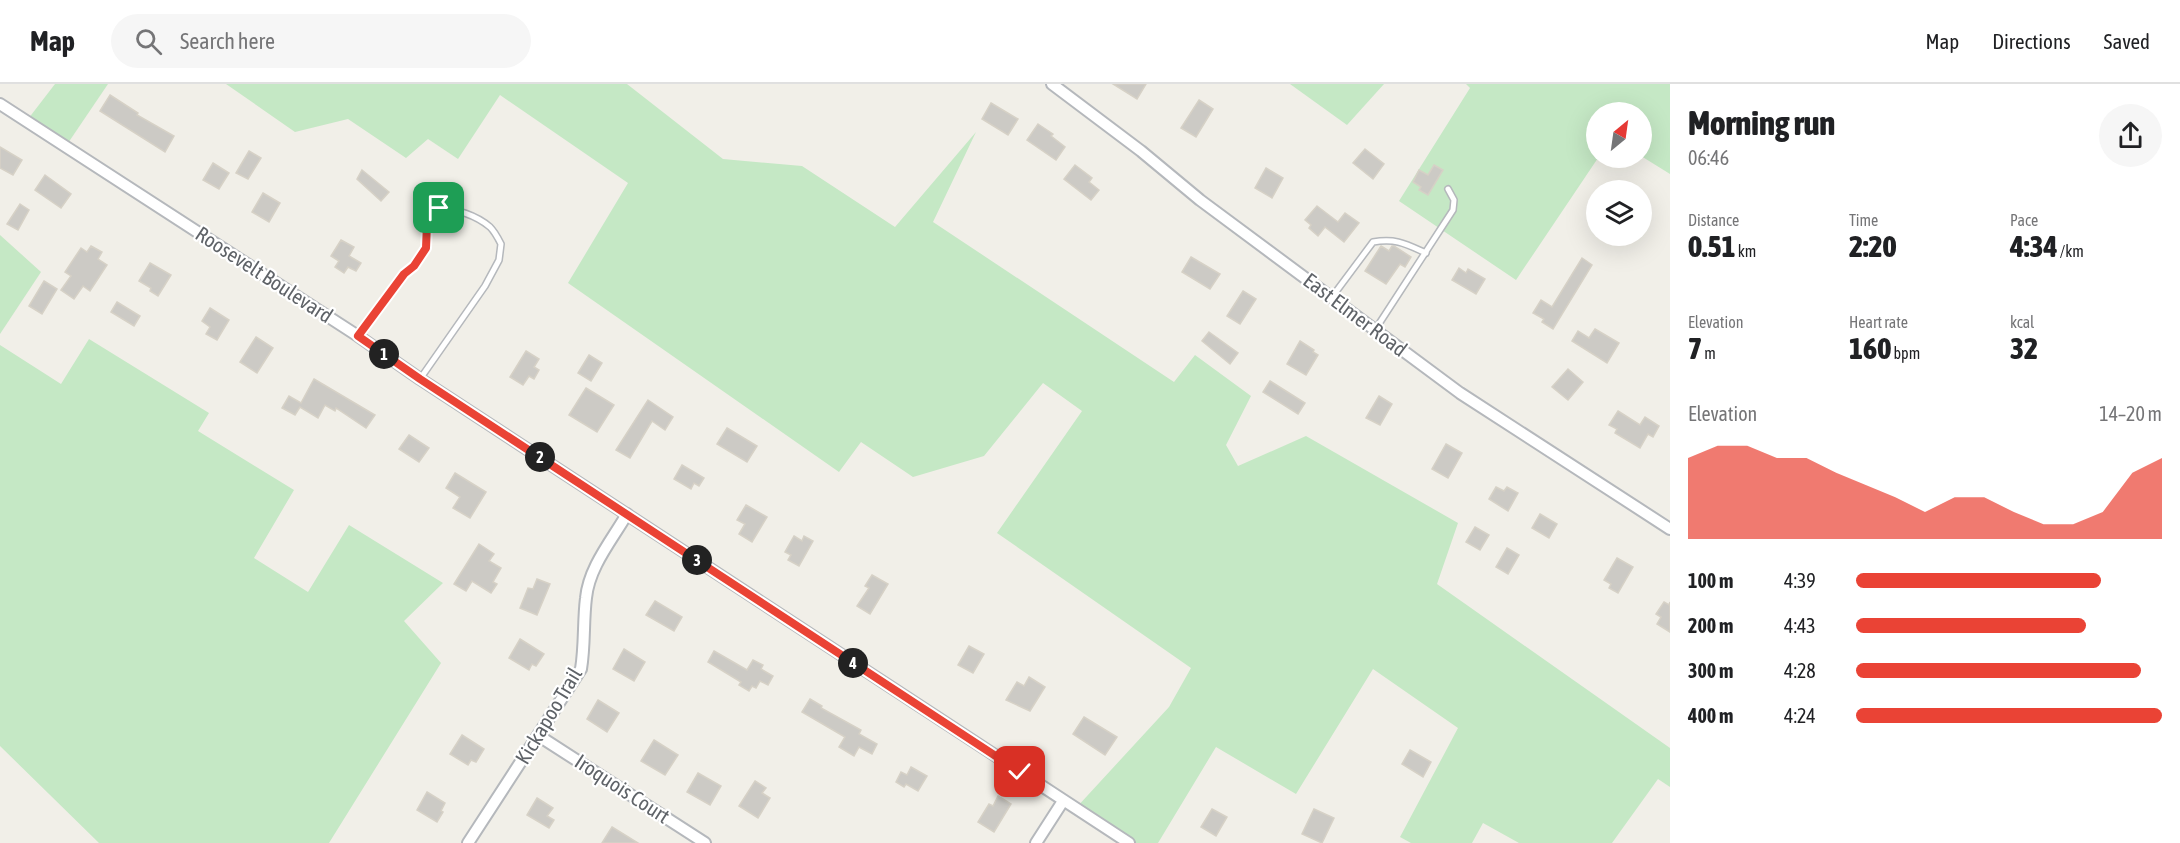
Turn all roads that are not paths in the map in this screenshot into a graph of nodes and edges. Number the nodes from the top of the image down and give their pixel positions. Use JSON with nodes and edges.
{"nodes":[{"id":1,"x":1052,"y":84,"type":"edge"},
{"id":2,"x":0,"y":104,"type":"edge"},
{"id":3,"x":1448,"y":189,"type":"dead end"},
{"id":4,"x":1426,"y":254,"type":"junction"},
{"id":5,"x":1332,"y":297,"type":"junction"},
{"id":6,"x":1376,"y":330,"type":"junction"},
{"id":7,"x":358,"y":336,"type":"junction"},
{"id":8,"x":420,"y":379,"type":"junction"},
{"id":9,"x":627,"y":514,"type":"junction"},
{"id":10,"x":1670,"y":529,"type":"edge"},
{"id":11,"x":539,"y":736,"type":"junction"},
{"id":12,"x":1064,"y":801,"type":"junction"},
{"id":13,"x":468,"y":843,"type":"edge"},
{"id":14,"x":705,"y":843,"type":"edge"},
{"id":15,"x":1036,"y":843,"type":"edge"},
{"id":16,"x":1129,"y":843,"type":"edge"}],
"edges":[{"from":1,"to":5,"type":"street","name":"East Elmer Road"},
{"from":2,"to":7,"type":"street","name":"Roosevelt Boulevard"},
{"from":3,"to":4,"type":"lane"},
{"from":4,"to":5,"type":"lane"},
{"from":4,"to":6,"type":"lane"},
{"from":5,"to":6,"type":"street","name":"East Elmer Road"},
{"from":6,"to":10,"type":"street","name":"East Elmer Road"},
{"from":7,"to":8,"type":"street","name":"Roosevelt Boulevard"},
{"from":7,"to":8,"type":"lane"},
{"from":8,"to":9,"type":"street","name":"Roosevelt Boulevard"},
{"from":9,"to":11,"type":"street","name":"Kickapoo Trail"},
{"from":9,"to":12,"type":"street","name":"Roosevelt Boulevard"},
{"from":11,"to":13,"type":"street","name":"Kickapoo Trail"},
{"from":11,"to":14,"type":"street","name":"Iroquois Court"},
{"from":12,"to":15,"type":"street"},
{"from":12,"to":16,"type":"street","name":"Roosevelt Boulevard"}]}
